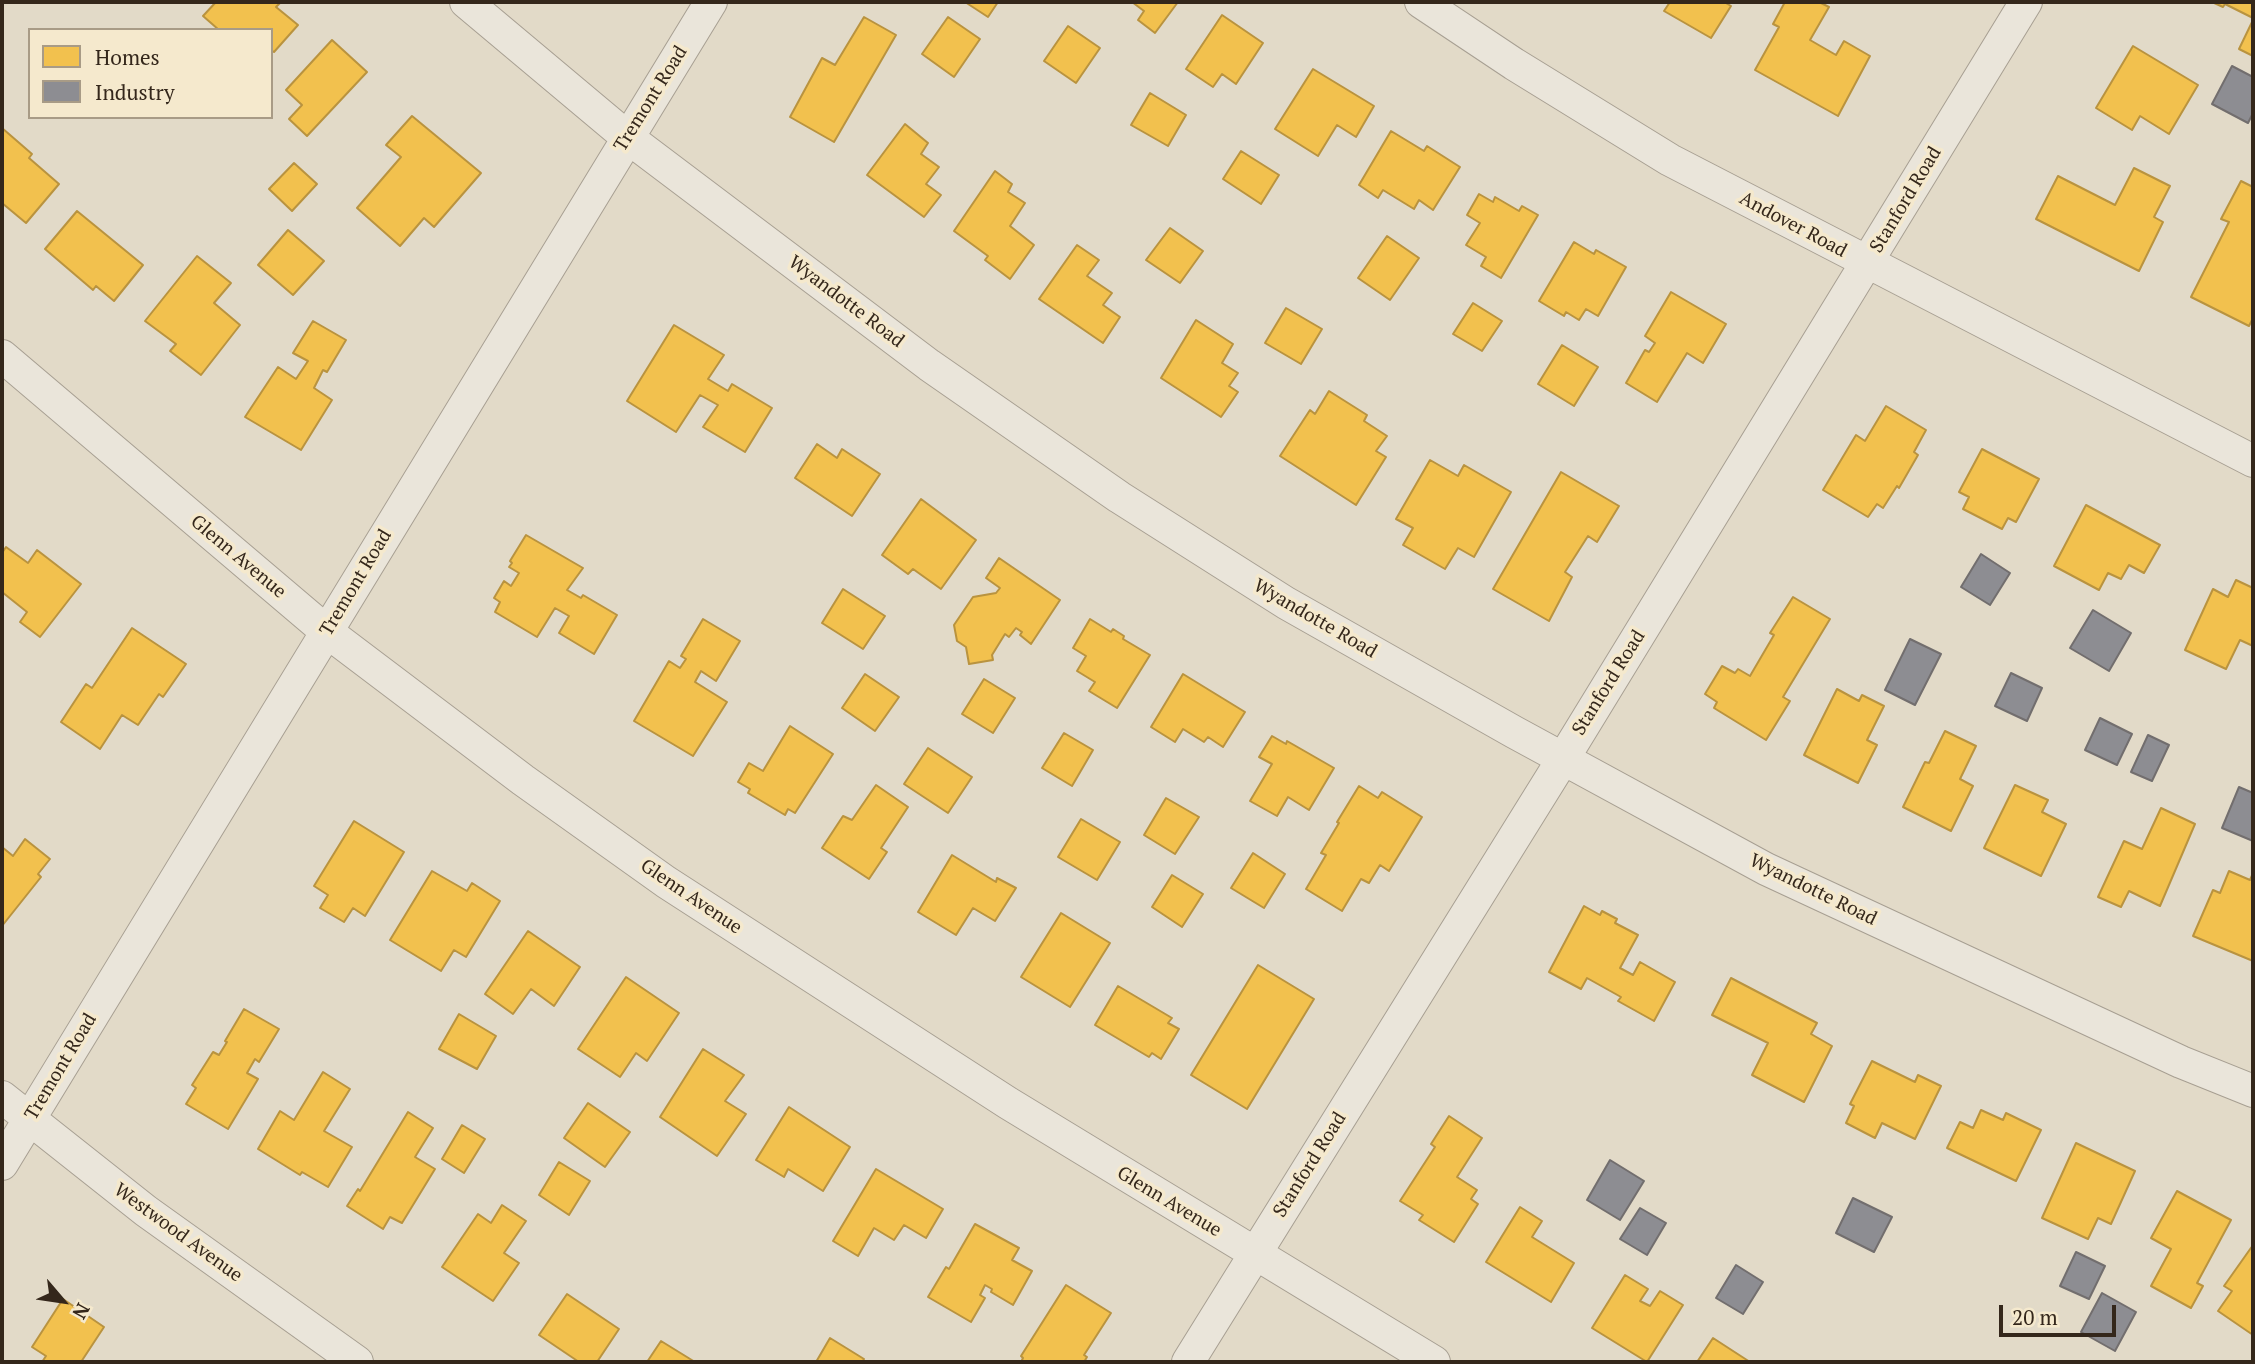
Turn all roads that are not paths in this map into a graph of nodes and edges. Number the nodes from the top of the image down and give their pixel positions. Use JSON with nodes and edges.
{"nodes":[{"id":1,"x":466,"y":2,"type":"edge"},
{"id":2,"x":710,"y":2,"type":"edge"},
{"id":3,"x":1421,"y":2,"type":"edge"},
{"id":4,"x":2026,"y":2,"type":"edge"},
{"id":5,"x":627,"y":137,"type":"junction"},
{"id":6,"x":1868,"y":264,"type":"junction"},
{"id":7,"x":2,"y":356,"type":"edge"},
{"id":8,"x":2253,"y":461,"type":"edge"},
{"id":9,"x":326,"y":631,"type":"junction"},
{"id":10,"x":1563,"y":759,"type":"junction"},
{"id":11,"x":2253,"y":1091,"type":"edge"},
{"id":12,"x":2,"y":1097,"type":"edge"},
{"id":13,"x":29,"y":1120,"type":"junction"},
{"id":14,"x":2,"y":1164,"type":"edge"},
{"id":15,"x":1255,"y":1254,"type":"junction"},
{"id":16,"x":357,"y":1362,"type":"edge"},
{"id":17,"x":1188,"y":1362,"type":"edge"},
{"id":18,"x":1434,"y":1362,"type":"edge"}],
"edges":[{"from":1,"to":5,"type":"street","name":"Wyandotte Road"},
{"from":2,"to":5,"type":"street","name":"Tremont Road"},
{"from":3,"to":6,"type":"street","name":"Andover Road"},
{"from":4,"to":6,"type":"street","name":"Stanford Road"},
{"from":5,"to":9,"type":"street","name":"Tremont Road"},
{"from":5,"to":10,"type":"street","name":"Wyandotte Road"},
{"from":6,"to":8,"type":"street","name":"Andover Road"},
{"from":6,"to":10,"type":"street","name":"Stanford Road"},
{"from":7,"to":9,"type":"street","name":"Glenn Avenue"},
{"from":9,"to":13,"type":"street","name":"Tremont Road"},
{"from":9,"to":15,"type":"street","name":"Glenn Avenue"},
{"from":10,"to":11,"type":"street","name":"Wyandotte Road"},
{"from":10,"to":15,"type":"street","name":"Stanford Road"},
{"from":12,"to":13,"type":"street","name":"Westwood Avenue"},
{"from":13,"to":14,"type":"street","name":"Tremont Road"},
{"from":13,"to":16,"type":"street","name":"Westwood Avenue"},
{"from":15,"to":17,"type":"street","name":"Stanford Road"},
{"from":15,"to":18,"type":"street","name":"Glenn Avenue"}]}
